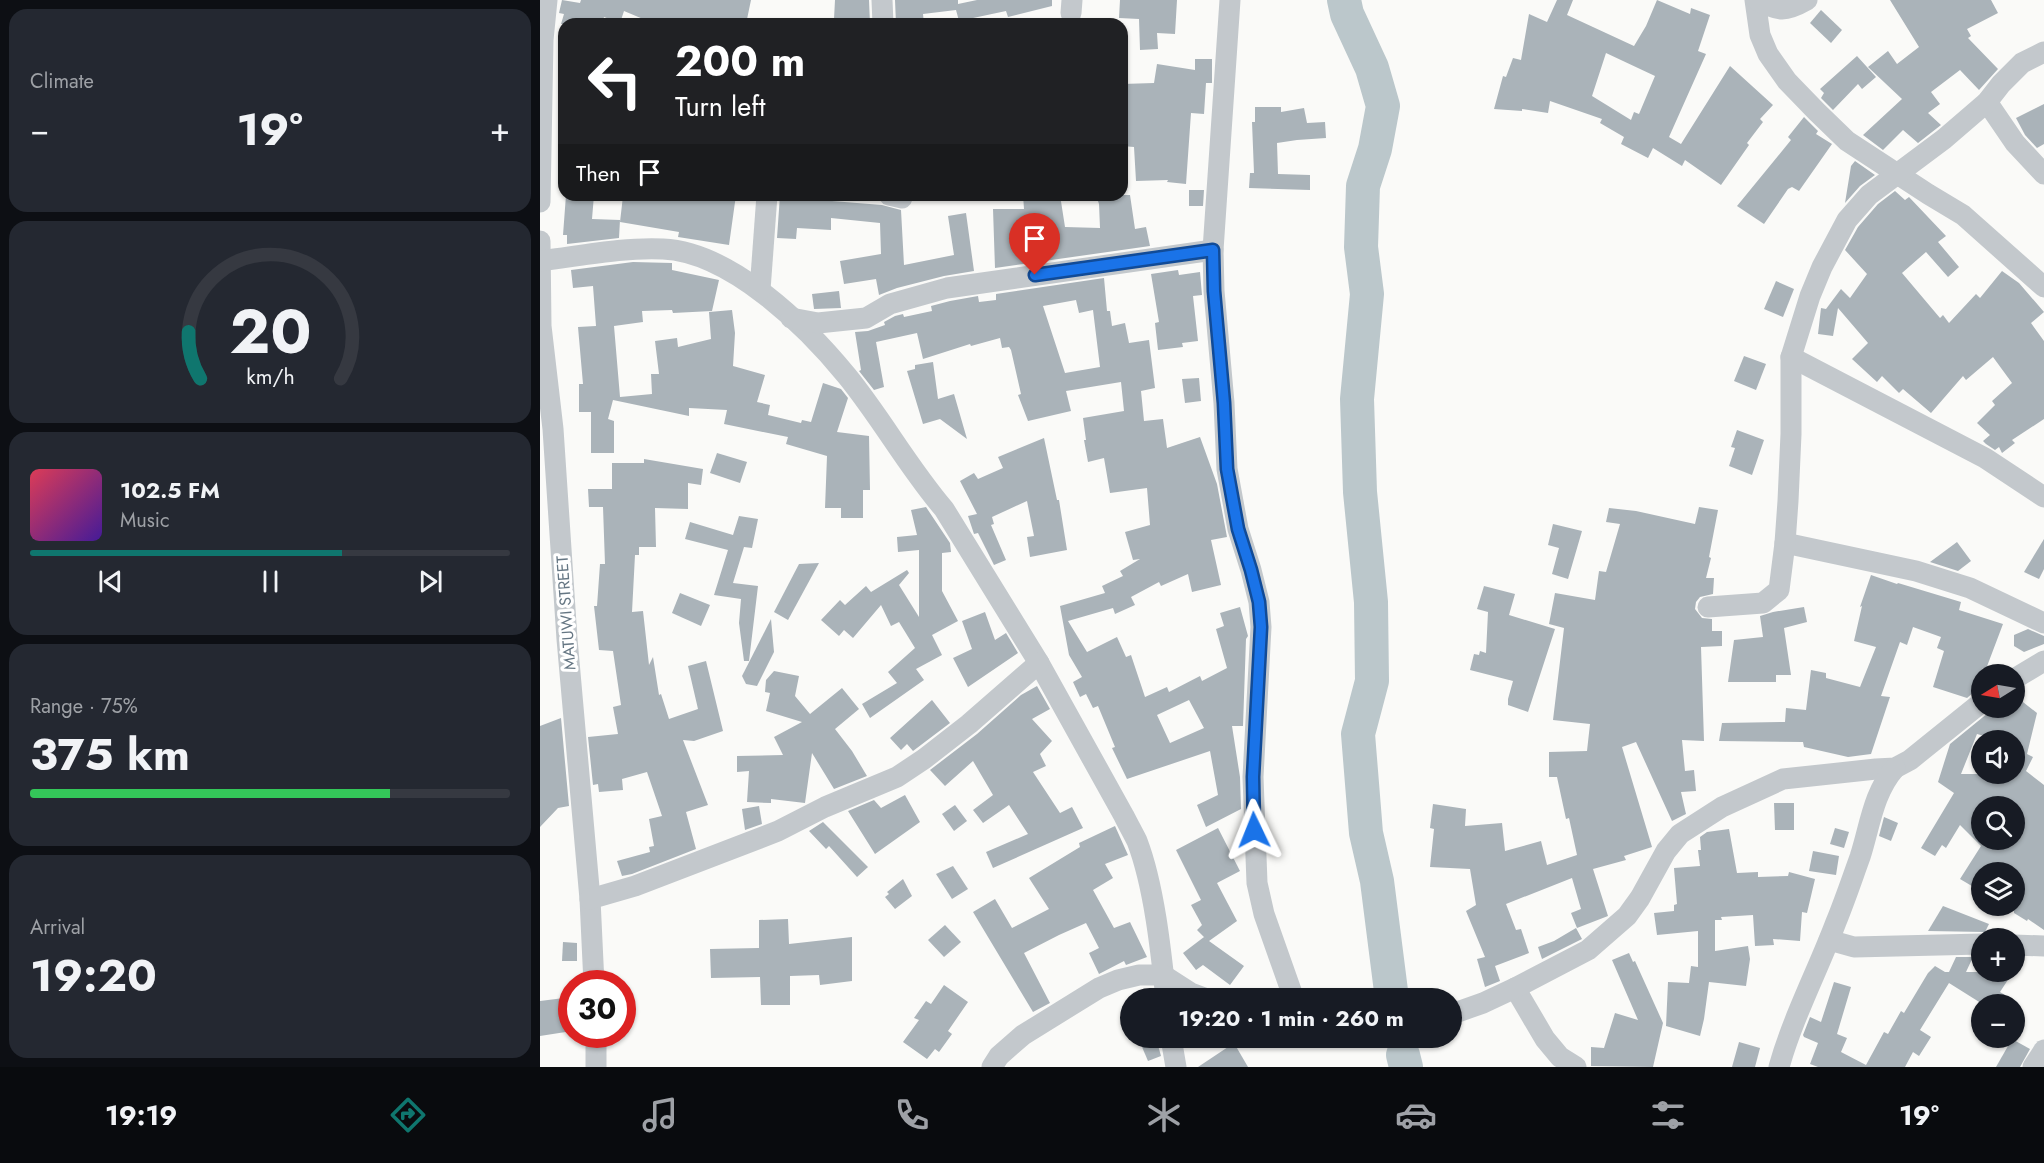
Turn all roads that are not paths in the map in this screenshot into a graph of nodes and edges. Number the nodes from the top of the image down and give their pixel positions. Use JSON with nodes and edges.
{"nodes":[{"id":1,"x":547,"y":0,"type":"edge"},
{"id":2,"x":882,"y":0,"type":"edge"},
{"id":3,"x":1230,"y":0,"type":"edge"},
{"id":4,"x":1756,"y":0,"type":"edge"},
{"id":5,"x":1807,"y":0,"type":"edge"},
{"id":6,"x":883,"y":18,"type":"edge"},
{"id":7,"x":2044,"y":52,"type":"edge"},
{"id":8,"x":1987,"y":102,"type":"junction"},
{"id":9,"x":1897,"y":173,"type":"junction"},
{"id":10,"x":2044,"y":174,"type":"edge"},
{"id":11,"x":767,"y":201,"type":"edge"},
{"id":12,"x":540,"y":202,"type":"edge"},
{"id":13,"x":540,"y":241,"type":"edge"},
{"id":14,"x":1213,"y":250,"type":"junction"},
{"id":15,"x":540,"y":261,"type":"edge"},
{"id":16,"x":2044,"y":287,"type":"edge"},
{"id":17,"x":760,"y":290,"type":"junction"},
{"id":18,"x":791,"y":318,"type":"junction"},
{"id":19,"x":1791,"y":357,"type":"junction"},
{"id":20,"x":544,"y":384,"type":"edge"},
{"id":21,"x":2044,"y":497,"type":"edge"},
{"id":22,"x":1785,"y":543,"type":"junction"},
{"id":23,"x":1708,"y":607,"type":"dead end"},
{"id":24,"x":2044,"y":623,"type":"edge"},
{"id":25,"x":2044,"y":661,"type":"edge"},
{"id":26,"x":1040,"y":663,"type":"junction"},
{"id":27,"x":2025,"y":672,"type":"edge"},
{"id":28,"x":1971,"y":711,"type":"edge"},
{"id":29,"x":1895,"y":768,"type":"junction"},
{"id":30,"x":590,"y":899,"type":"junction"},
{"id":31,"x":1829,"y":940,"type":"junction"},
{"id":32,"x":1971,"y":944,"type":"edge"},
{"id":33,"x":2025,"y":945,"type":"edge"},
{"id":34,"x":2044,"y":946,"type":"edge"},
{"id":35,"x":593,"y":970,"type":"edge"},
{"id":36,"x":1163,"y":975,"type":"junction"},
{"id":37,"x":1165,"y":988,"type":"edge"},
{"id":38,"x":1183,"y":988,"type":"edge"},
{"id":39,"x":1290,"y":988,"type":"edge"},
{"id":40,"x":1515,"y":988,"type":"junction"},
{"id":41,"x":1462,"y":1010,"type":"edge"},
{"id":42,"x":596,"y":1048,"type":"edge"},
{"id":43,"x":1173,"y":1048,"type":"edge"},
{"id":44,"x":2044,"y":1050,"type":"edge"},
{"id":45,"x":596,"y":1067,"type":"edge"},
{"id":46,"x":992,"y":1067,"type":"edge"},
{"id":47,"x":1176,"y":1067,"type":"edge"},
{"id":48,"x":1576,"y":1067,"type":"edge"},
{"id":49,"x":1779,"y":1067,"type":"edge"},
{"id":50,"x":2033,"y":1067,"type":"edge"}],
"edges":[{"from":1,"to":12,"type":"street"},
{"from":2,"to":6,"type":"street"},
{"from":3,"to":14,"type":"street"},
{"from":4,"to":5,"type":"street"},
{"from":4,"to":9,"type":"street"},
{"from":7,"to":8,"type":"street"},
{"from":8,"to":9,"type":"street"},
{"from":8,"to":10,"type":"street"},
{"from":9,"to":16,"type":"street"},
{"from":9,"to":19,"type":"street"},
{"from":11,"to":17,"type":"street"},
{"from":13,"to":15,"type":"street","name":"MATUWI STREET"},
{"from":14,"to":18,"type":"street"},
{"from":14,"to":39,"type":"street"},
{"from":15,"to":17,"type":"street"},
{"from":15,"to":20,"type":"street","name":"MATUWI STREET"},
{"from":17,"to":18,"type":"street"},
{"from":18,"to":26,"type":"street"},
{"from":19,"to":21,"type":"street"},
{"from":19,"to":22,"type":"street"},
{"from":20,"to":30,"type":"street","name":"MATUWI STREET"},
{"from":22,"to":23,"type":"street"},
{"from":22,"to":24,"type":"street"},
{"from":25,"to":27,"type":"street"},
{"from":26,"to":30,"type":"street"},
{"from":26,"to":36,"type":"street"},
{"from":28,"to":29,"type":"street"},
{"from":29,"to":31,"type":"street"},
{"from":29,"to":40,"type":"street"},
{"from":30,"to":35,"type":"street","name":"MATUWI STREET"},
{"from":31,"to":32,"type":"street"},
{"from":31,"to":49,"type":"street"},
{"from":33,"to":34,"type":"street"},
{"from":36,"to":37,"type":"street"},
{"from":36,"to":38,"type":"street"},
{"from":36,"to":46,"type":"street"},
{"from":40,"to":41,"type":"street"},
{"from":40,"to":48,"type":"street"},
{"from":42,"to":45,"type":"street"},
{"from":43,"to":47,"type":"street"},
{"from":44,"to":50,"type":"street"}]}
